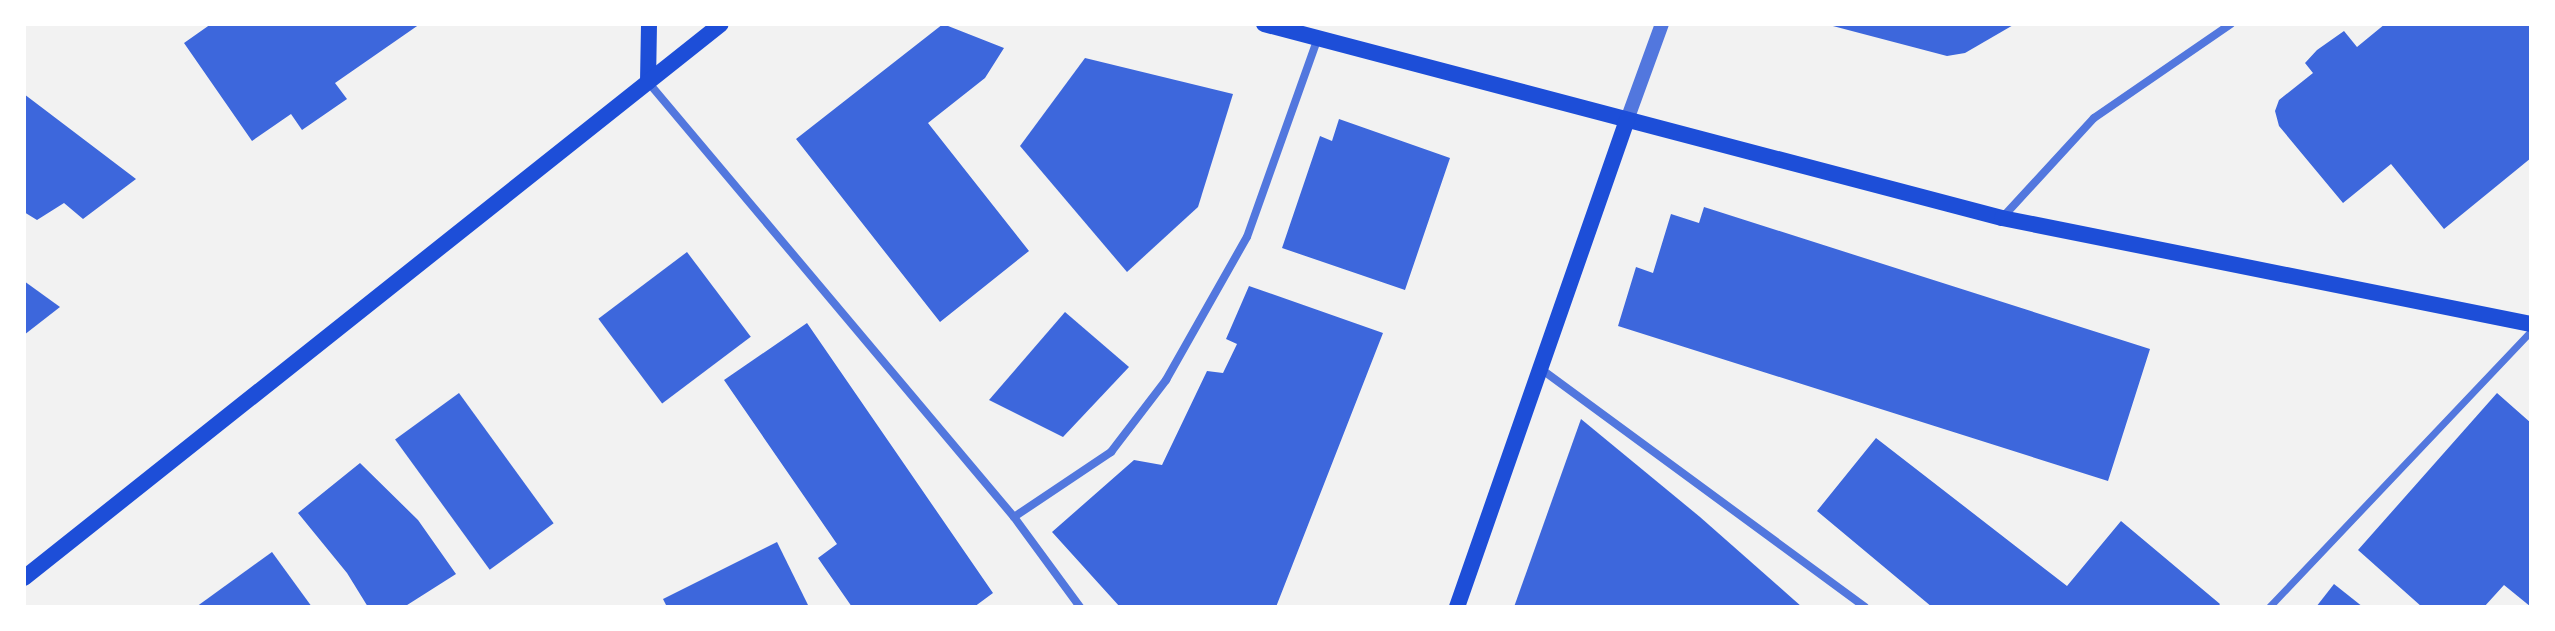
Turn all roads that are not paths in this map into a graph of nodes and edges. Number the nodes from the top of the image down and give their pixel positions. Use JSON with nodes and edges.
{"nodes":[{"id":1,"x":649,"y":24,"type":"edge"},
{"id":2,"x":721,"y":24,"type":"edge"},
{"id":3,"x":1264,"y":24,"type":"edge"},
{"id":4,"x":1662,"y":24,"type":"edge"},
{"id":5,"x":2231,"y":24,"type":"edge"},
{"id":6,"x":1318,"y":38,"type":"junction"},
{"id":7,"x":648,"y":82,"type":"junction"},
{"id":8,"x":1627,"y":120,"type":"junction"},
{"id":9,"x":2002,"y":218,"type":"junction"},
{"id":10,"x":2531,"y":324,"type":"edge"},
{"id":11,"x":2531,"y":331,"type":"edge"},
{"id":12,"x":1540,"y":369,"type":"junction"},
{"id":13,"x":1014,"y":517,"type":"junction"},
{"id":14,"x":24,"y":578,"type":"edge"},
{"id":15,"x":1078,"y":607,"type":"edge"},
{"id":16,"x":1457,"y":607,"type":"edge"},
{"id":17,"x":1865,"y":607,"type":"edge"},
{"id":18,"x":2269,"y":607,"type":"edge"}],
"edges":[{"from":1,"to":7,"type":"main road"},
{"from":2,"to":7,"type":"main road"},
{"from":3,"to":6,"type":"main road"},
{"from":4,"to":8,"type":"street"},
{"from":5,"to":9,"type":"street"},
{"from":6,"to":8,"type":"main road"},
{"from":6,"to":13,"type":"street"},
{"from":7,"to":13,"type":"street"},
{"from":7,"to":14,"type":"main road"},
{"from":8,"to":9,"type":"main road"},
{"from":8,"to":12,"type":"main road"},
{"from":9,"to":10,"type":"main road"},
{"from":11,"to":18,"type":"street"},
{"from":12,"to":16,"type":"main road"},
{"from":12,"to":17,"type":"street"},
{"from":13,"to":15,"type":"street"}]}
